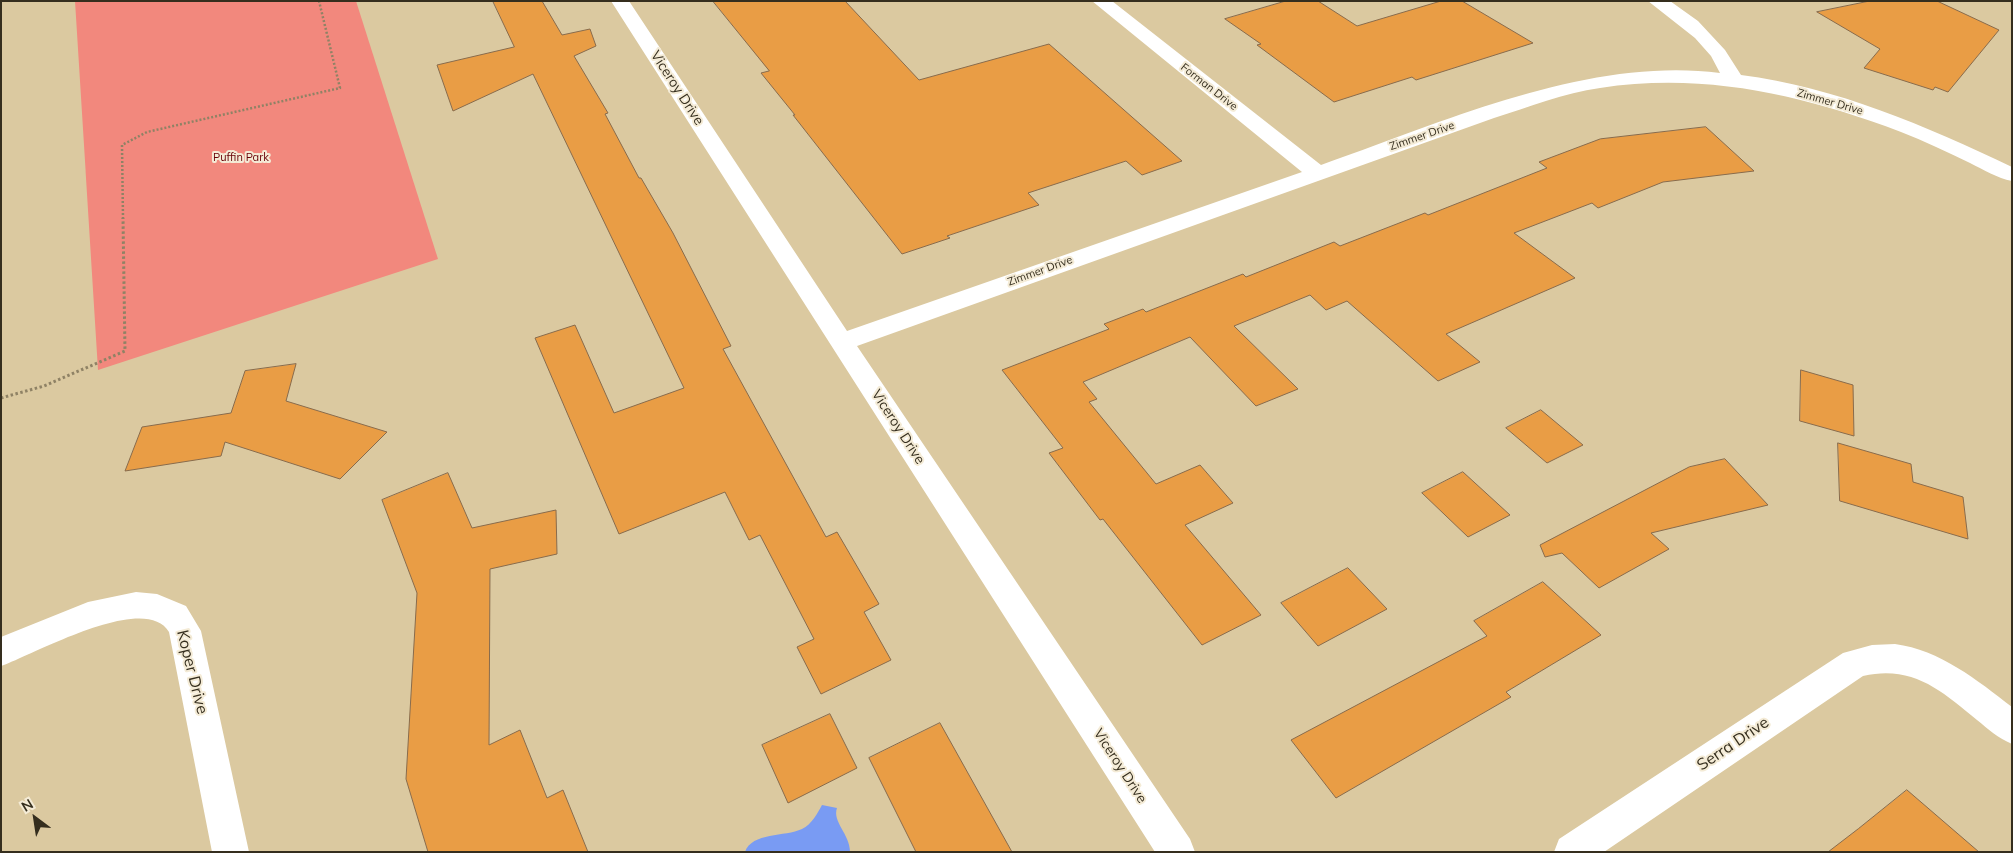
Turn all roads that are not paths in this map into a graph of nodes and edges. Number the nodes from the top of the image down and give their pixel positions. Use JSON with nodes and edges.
{"nodes":[{"id":1,"x":620,"y":1,"type":"edge"},
{"id":2,"x":1101,"y":1,"type":"edge"},
{"id":3,"x":1657,"y":1,"type":"edge"},
{"id":4,"x":1733,"y":79,"type":"junction"},
{"id":5,"x":1316,"y":172,"type":"junction"},
{"id":6,"x":2012,"y":175,"type":"edge"},
{"id":7,"x":841,"y":342,"type":"junction"},
{"id":8,"x":1,"y":652,"type":"edge"},
{"id":9,"x":2012,"y":728,"type":"edge"},
{"id":10,"x":230,"y":852,"type":"edge"},
{"id":11,"x":1177,"y":852,"type":"edge"},
{"id":12,"x":1572,"y":852,"type":"edge"}],
"edges":[{"from":1,"to":7,"type":"street","name":"Viceroy Drive"},
{"from":2,"to":5,"type":"street","name":"Forman Drive"},
{"from":3,"to":4,"type":"street"},
{"from":4,"to":5,"type":"street","name":"Zimmer Drive"},
{"from":4,"to":6,"type":"street","name":"Zimmer Drive"},
{"from":5,"to":7,"type":"street","name":"Zimmer Drive"},
{"from":7,"to":11,"type":"street","name":"Viceroy Drive"},
{"from":8,"to":10,"type":"street","name":"Koper Drive"},
{"from":9,"to":12,"type":"street","name":"Serra Drive"}]}
